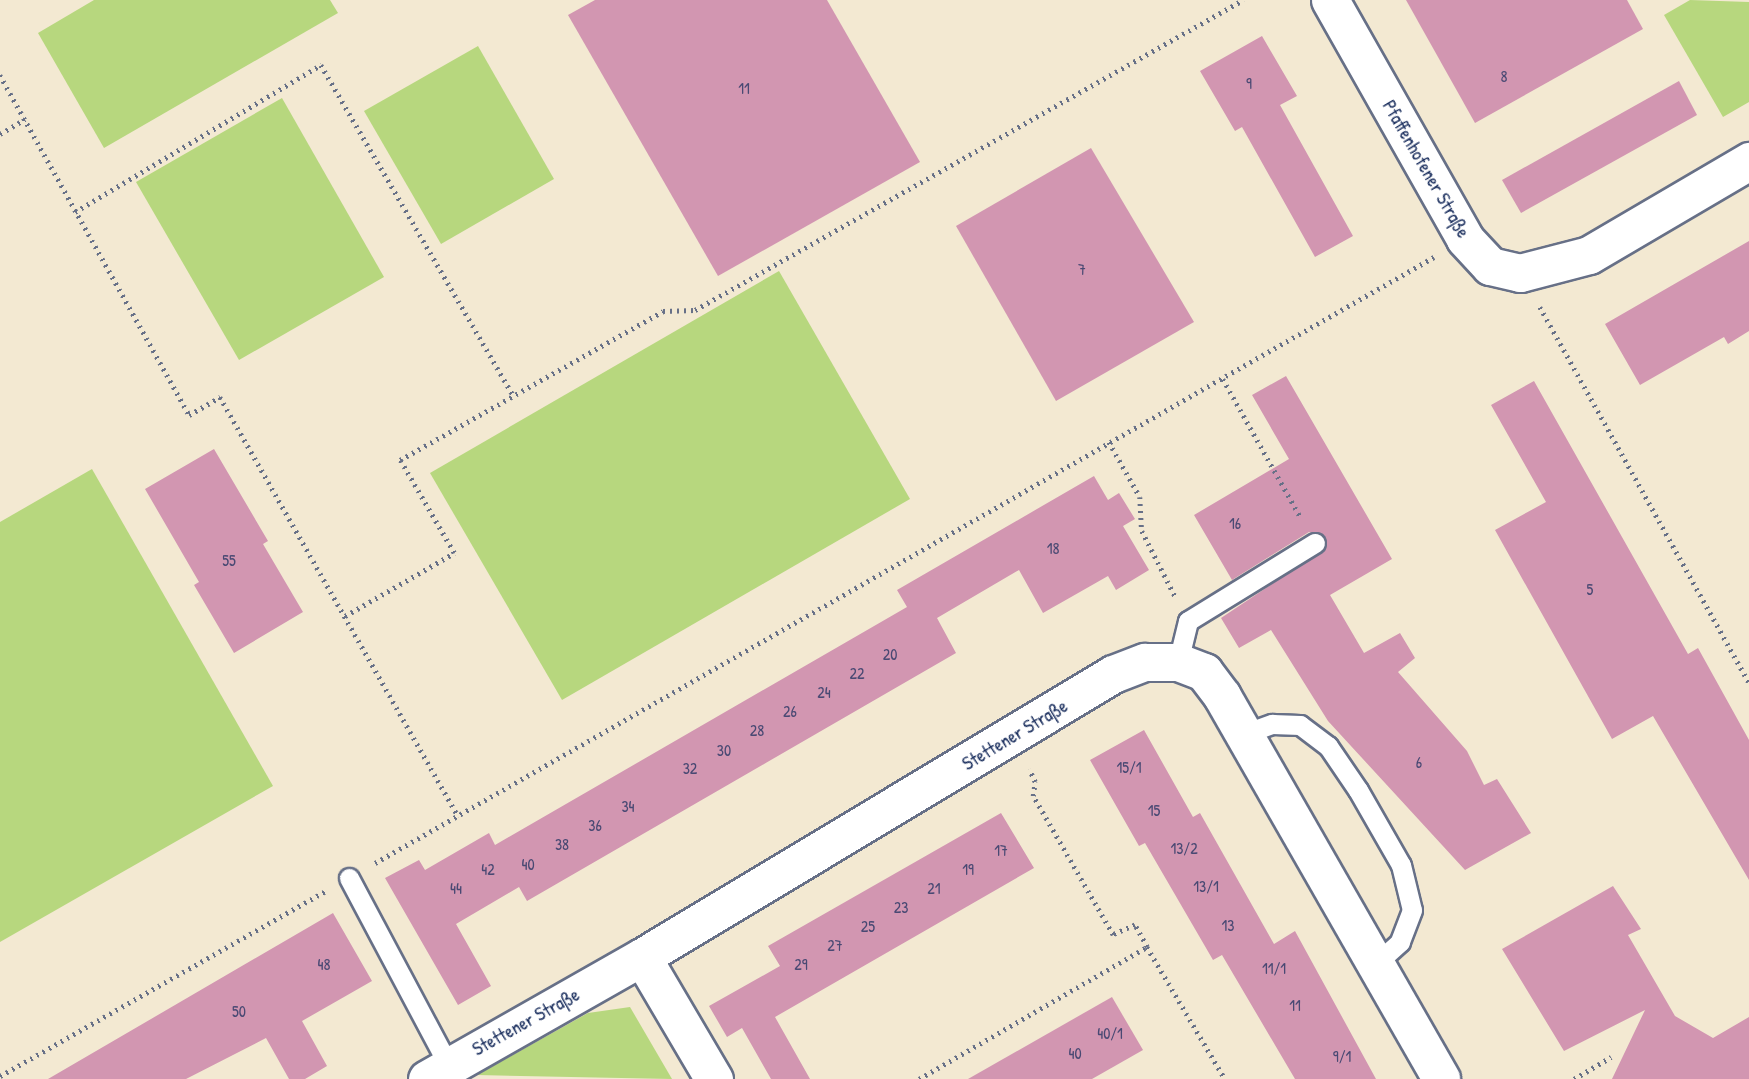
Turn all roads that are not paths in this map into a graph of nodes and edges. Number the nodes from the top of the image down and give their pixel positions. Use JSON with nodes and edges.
{"nodes":[{"id":1,"x":1331,"y":0,"type":"edge"},
{"id":2,"x":1749,"y":161,"type":"edge"},
{"id":3,"x":1315,"y":543,"type":"road end"},
{"id":4,"x":1178,"y":662,"type":"junction"},
{"id":5,"x":1244,"y":734,"type":"junction"},
{"id":6,"x":349,"y":878,"type":"road end"},
{"id":7,"x":642,"y":957,"type":"junction"},
{"id":8,"x":1377,"y":963,"type":"junction"},
{"id":9,"x":438,"y":1072,"type":"edge"},
{"id":10,"x":714,"y":1079,"type":"edge"},
{"id":11,"x":1441,"y":1079,"type":"edge"}],
"edges":[{"from":1,"to":2,"type":"street","name":"Pfaffenhofener Straße"},
{"from":3,"to":4,"type":"lane"},
{"from":4,"to":5,"type":"street","name":"Stettener Straße"},
{"from":4,"to":7,"type":"street","name":"Stettener Straße"},
{"from":5,"to":8,"type":"street","name":"Stettener Straße"},
{"from":5,"to":8,"type":"lane"},
{"from":6,"to":9,"type":"lane"},
{"from":7,"to":9,"type":"street","name":"Stettener Straße"},
{"from":7,"to":10,"type":"street"},
{"from":8,"to":11,"type":"street","name":"Stettener Straße"}]}
